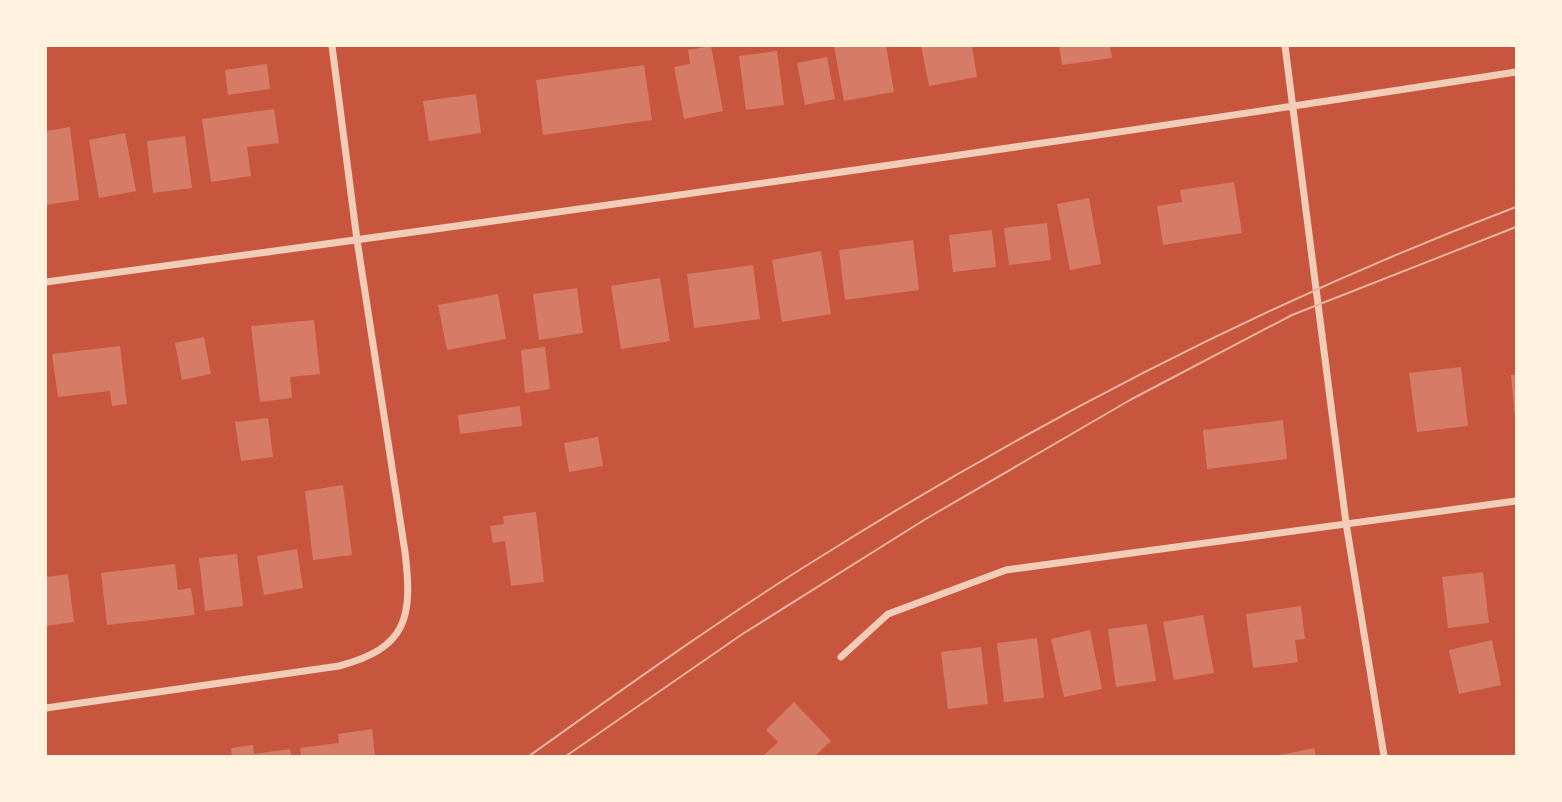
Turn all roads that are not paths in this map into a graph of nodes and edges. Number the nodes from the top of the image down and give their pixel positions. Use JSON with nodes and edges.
{"nodes":[{"id":1,"x":332,"y":46,"type":"edge"},
{"id":2,"x":1285,"y":46,"type":"edge"},
{"id":3,"x":1517,"y":72,"type":"edge"},
{"id":4,"x":1293,"y":106,"type":"junction"},
{"id":5,"x":357,"y":240,"type":"junction"},
{"id":6,"x":46,"y":282,"type":"edge"},
{"id":7,"x":1517,"y":501,"type":"edge"},
{"id":8,"x":1346,"y":523,"type":"junction"},
{"id":9,"x":841,"y":657,"type":"dead end"},
{"id":10,"x":46,"y":708,"type":"edge"},
{"id":11,"x":1384,"y":757,"type":"edge"}],
"edges":[{"from":1,"to":5,"type":"street"},
{"from":2,"to":4,"type":"street"},
{"from":3,"to":4,"type":"street"},
{"from":4,"to":5,"type":"street"},
{"from":4,"to":8,"type":"street"},
{"from":5,"to":6,"type":"street"},
{"from":5,"to":10,"type":"street"},
{"from":7,"to":8,"type":"street"},
{"from":8,"to":9,"type":"street"},
{"from":8,"to":11,"type":"street"}]}
